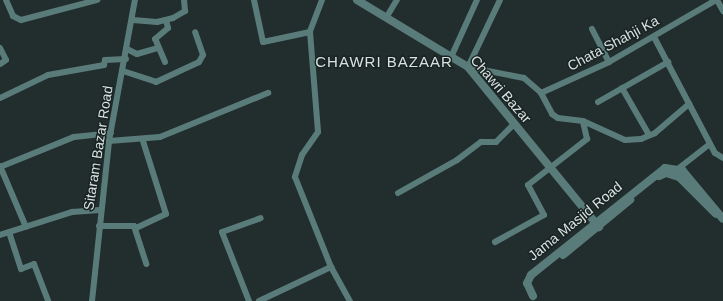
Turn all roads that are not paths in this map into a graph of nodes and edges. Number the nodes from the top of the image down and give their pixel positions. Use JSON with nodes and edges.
{"nodes":[{"id":1,"x":6,"y":0,"type":"edge"},
{"id":2,"x":97,"y":0,"type":"edge"},
{"id":3,"x":135,"y":0,"type":"edge"},
{"id":4,"x":184,"y":0,"type":"edge"},
{"id":5,"x":254,"y":0,"type":"edge"},
{"id":6,"x":322,"y":0,"type":"edge"},
{"id":7,"x":357,"y":0,"type":"edge"},
{"id":8,"x":397,"y":0,"type":"edge"},
{"id":9,"x":477,"y":0,"type":"edge"},
{"id":10,"x":500,"y":0,"type":"edge"},
{"id":11,"x":716,"y":0,"type":"edge"},
{"id":12,"x":80,"y":2,"type":"edge"},
{"id":13,"x":723,"y":11,"type":"edge"},
{"id":14,"x":386,"y":18,"type":"junction"},
{"id":15,"x":133,"y":20,"type":"junction"},
{"id":16,"x":166,"y":20,"type":"junction"},
{"id":17,"x":592,"y":29,"type":"dead end"},
{"id":18,"x":195,"y":32,"type":"dead end"},
{"id":19,"x":310,"y":32,"type":"junction"},
{"id":20,"x":654,"y":37,"type":"junction"},
{"id":21,"x":0,"y":48,"type":"edge"},
{"id":22,"x":158,"y":48,"type":"junction"},
{"id":23,"x":127,"y":49,"type":"junction"},
{"id":24,"x":452,"y":55,"type":"junction"},
{"id":25,"x":126,"y":59,"type":"junction"},
{"id":26,"x":165,"y":62,"type":"dead end"},
{"id":27,"x":609,"y":62,"type":"junction"},
{"id":28,"x":668,"y":62,"type":"junction"},
{"id":29,"x":0,"y":64,"type":"edge"},
{"id":30,"x":468,"y":67,"type":"junction"},
{"id":31,"x":123,"y":71,"type":"junction"},
{"id":32,"x":622,"y":88,"type":"junction"},
{"id":33,"x":541,"y":92,"type":"junction"},
{"id":34,"x":268,"y":93,"type":"dead end"},
{"id":35,"x":0,"y":98,"type":"edge"},
{"id":36,"x":598,"y":102,"type":"dead end"},
{"id":37,"x":689,"y":104,"type":"junction"},
{"id":38,"x":583,"y":121,"type":"junction"},
{"id":39,"x":514,"y":124,"type":"junction"},
{"id":40,"x":111,"y":133,"type":"junction"},
{"id":41,"x":649,"y":135,"type":"junction"},
{"id":42,"x":109,"y":141,"type":"junction"},
{"id":43,"x":143,"y":141,"type":"junction"},
{"id":44,"x":710,"y":144,"type":"junction"},
{"id":45,"x":723,"y":158,"type":"edge"},
{"id":46,"x":0,"y":166,"type":"edge"},
{"id":47,"x":550,"y":167,"type":"junction"},
{"id":48,"x":679,"y":168,"type":"junction"},
{"id":49,"x":398,"y":193,"type":"dead end"},
{"id":50,"x":100,"y":210,"type":"junction"},
{"id":51,"x":261,"y":218,"type":"dead end"},
{"id":52,"x":723,"y":219,"type":"edge"},
{"id":53,"x":597,"y":224,"type":"junction"},
{"id":54,"x":99,"y":226,"type":"junction"},
{"id":55,"x":26,"y":227,"type":"junction"},
{"id":56,"x":136,"y":228,"type":"junction"},
{"id":57,"x":9,"y":232,"type":"junction"},
{"id":58,"x":0,"y":235,"type":"edge"},
{"id":59,"x":495,"y":242,"type":"dead end"},
{"id":60,"x":146,"y":264,"type":"dead end"},
{"id":61,"x":331,"y":268,"type":"junction"},
{"id":62,"x":534,"y":298,"type":"edge"},
{"id":63,"x":47,"y":301,"type":"edge"},
{"id":64,"x":92,"y":301,"type":"edge"},
{"id":65,"x":249,"y":301,"type":"edge"},
{"id":66,"x":259,"y":301,"type":"edge"},
{"id":67,"x":350,"y":301,"type":"edge"}],
"edges":[{"from":1,"to":12,"type":"street"},
{"from":2,"to":12,"type":"street"},
{"from":3,"to":15,"type":"street","name":"Sitaram Bazar Road"},
{"from":4,"to":16,"type":"street"},
{"from":5,"to":19,"type":"street"},
{"from":6,"to":19,"type":"street"},
{"from":7,"to":14,"type":"street","name":"Chawri Bazar"},
{"from":8,"to":14,"type":"street"},
{"from":9,"to":24,"type":"street"},
{"from":10,"to":30,"type":"street"},
{"from":11,"to":13,"type":"street"},
{"from":11,"to":20,"type":"street","name":"Chata Shahji Ka"},
{"from":14,"to":24,"type":"street","name":"Chawri Bazar"},
{"from":15,"to":16,"type":"street"},
{"from":15,"to":23,"type":"street","name":"Sitaram Bazar Road"},
{"from":16,"to":22,"type":"street"},
{"from":17,"to":27,"type":"street"},
{"from":18,"to":31,"type":"street"},
{"from":19,"to":61,"type":"street"},
{"from":20,"to":27,"type":"street","name":"Chata Shahji Ka"},
{"from":20,"to":28,"type":"street"},
{"from":21,"to":29,"type":"street"},
{"from":22,"to":23,"type":"street"},
{"from":22,"to":26,"type":"street"},
{"from":23,"to":25,"type":"street","name":"Sitaram Bazar Road"},
{"from":24,"to":30,"type":"street","name":"Chawri Bazar"},
{"from":25,"to":31,"type":"street","name":"Sitaram Bazar Road"},
{"from":25,"to":35,"type":"street"},
{"from":27,"to":33,"type":"street","name":"Chata Shahji Ka"},
{"from":28,"to":32,"type":"street"},
{"from":28,"to":37,"type":"street"},
{"from":30,"to":33,"type":"street"},
{"from":30,"to":39,"type":"street","name":"Chawri Bazar"},
{"from":31,"to":40,"type":"street","name":"Sitaram Bazar Road"},
{"from":32,"to":36,"type":"street"},
{"from":32,"to":41,"type":"street"},
{"from":33,"to":38,"type":"street"},
{"from":34,"to":43,"type":"street"},
{"from":37,"to":41,"type":"street"},
{"from":37,"to":44,"type":"street"},
{"from":38,"to":41,"type":"street"},
{"from":38,"to":47,"type":"street"},
{"from":39,"to":47,"type":"street","name":"Chawri Bazar"},
{"from":39,"to":49,"type":"street"},
{"from":40,"to":42,"type":"street","name":"Sitaram Bazar Road"},
{"from":40,"to":46,"type":"street"},
{"from":42,"to":43,"type":"street"},
{"from":42,"to":50,"type":"street","name":"Sitaram Bazar Road"},
{"from":43,"to":56,"type":"street"},
{"from":44,"to":45,"type":"street"},
{"from":44,"to":48,"type":"street"},
{"from":46,"to":55,"type":"street"},
{"from":47,"to":53,"type":"street","name":"Chawri Bazar"},
{"from":47,"to":59,"type":"street"},
{"from":48,"to":52,"type":"street","name":"Jama Masjid Road"},
{"from":48,"to":53,"type":"street","name":"Jama Masjid Road"},
{"from":50,"to":54,"type":"street","name":"Sitaram Bazar Road"},
{"from":50,"to":55,"type":"street"},
{"from":51,"to":65,"type":"street"},
{"from":52,"to":53,"type":"street","name":"Jama Masjid Road"},
{"from":53,"to":62,"type":"street","name":"Jama Masjid Road"},
{"from":54,"to":56,"type":"street"},
{"from":54,"to":64,"type":"street","name":"Sitaram Bazar Road"},
{"from":55,"to":57,"type":"street"},
{"from":56,"to":60,"type":"street"},
{"from":57,"to":58,"type":"street"},
{"from":57,"to":63,"type":"street"},
{"from":61,"to":66,"type":"street"},
{"from":61,"to":67,"type":"street"}]}
